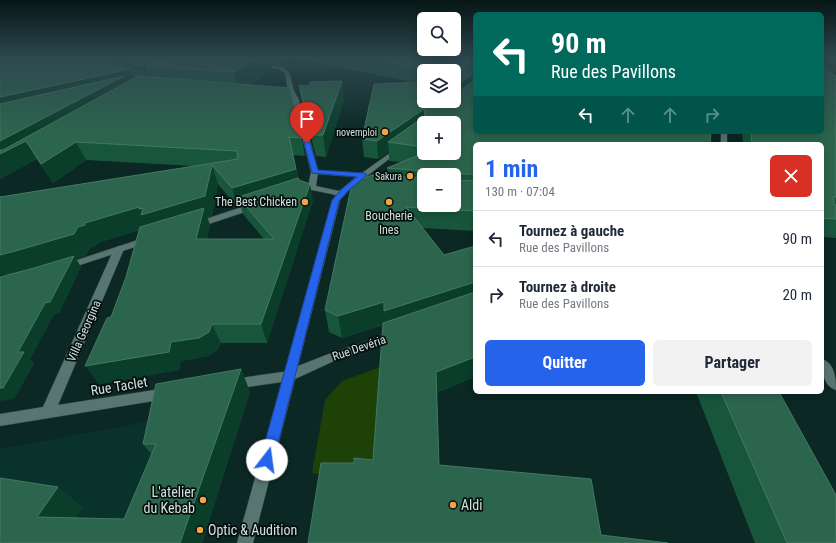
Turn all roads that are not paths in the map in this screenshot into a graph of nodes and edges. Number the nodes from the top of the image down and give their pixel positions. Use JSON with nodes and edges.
{"nodes":[{"id":1,"x":289,"y":83,"type":"edge"},
{"id":2,"x":407,"y":142,"type":"edge"},
{"id":3,"x":315,"y":172,"type":"junction"},
{"id":4,"x":364,"y":175,"type":"junction"},
{"id":5,"x":312,"y":188,"type":"junction"},
{"id":6,"x":360,"y":189,"type":"edge"},
{"id":7,"x":344,"y":191,"type":"junction"},
{"id":8,"x":292,"y":194,"type":"edge"},
{"id":9,"x":261,"y":204,"type":"edge"},
{"id":10,"x":186,"y":228,"type":"edge"},
{"id":11,"x":156,"y":238,"type":"edge"},
{"id":12,"x":119,"y":250,"type":"junction"},
{"id":13,"x":52,"y":271,"type":"edge"},
{"id":14,"x":403,"y":333,"type":"edge"},
{"id":15,"x":824,"y":367,"type":"edge"},
{"id":16,"x":289,"y":376,"type":"junction"},
{"id":17,"x":836,"y":385,"type":"edge"},
{"id":18,"x":222,"y":386,"type":"edge"},
{"id":19,"x":183,"y":392,"type":"edge"},
{"id":20,"x":48,"y":412,"type":"junction"},
{"id":21,"x":0,"y":420,"type":"edge"},
{"id":22,"x":244,"y":543,"type":"edge"}],
"edges":[{"from":1,"to":3,"type":"street"},
{"from":2,"to":4,"type":"street"},
{"from":3,"to":4,"type":"street"},
{"from":3,"to":5,"type":"street"},
{"from":4,"to":7,"type":"street"},
{"from":5,"to":7,"type":"street"},
{"from":5,"to":8,"type":"street"},
{"from":6,"to":7,"type":"street"},
{"from":7,"to":16,"type":"street"},
{"from":9,"to":10,"type":"street"},
{"from":11,"to":12,"type":"street"},
{"from":12,"to":13,"type":"street"},
{"from":12,"to":20,"type":"street","name":"Villa Georgina"},
{"from":14,"to":16,"type":"street","name":"Rue Devéria"},
{"from":15,"to":17,"type":"street"},
{"from":16,"to":18,"type":"street"},
{"from":16,"to":22,"type":"street"},
{"from":19,"to":20,"type":"street","name":"Rue Taclet"},
{"from":20,"to":21,"type":"street","name":"Rue Taclet"}]}
